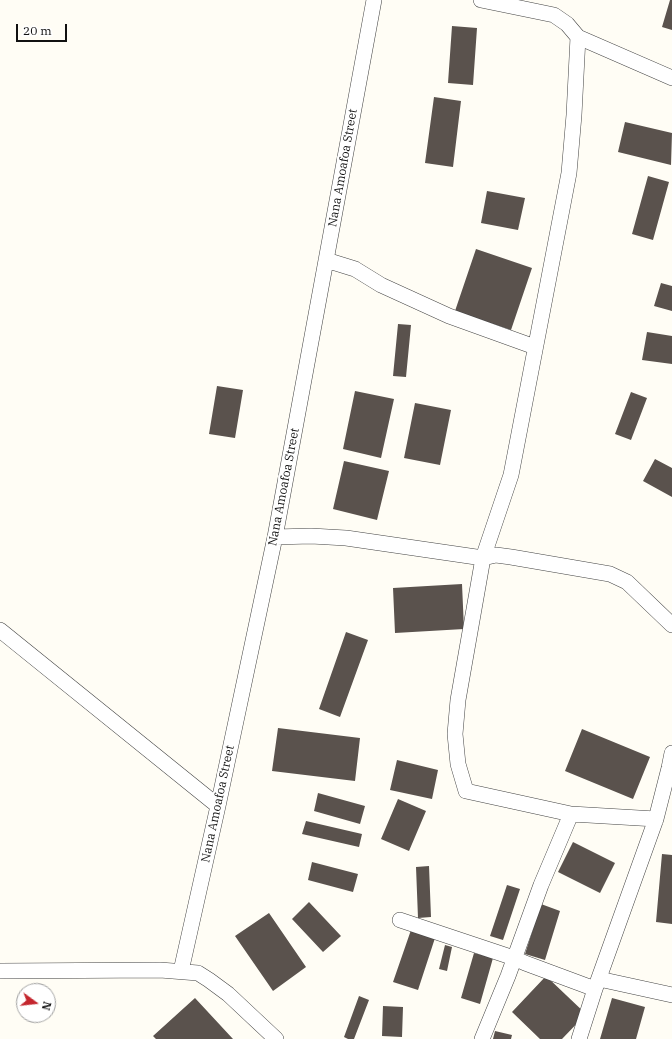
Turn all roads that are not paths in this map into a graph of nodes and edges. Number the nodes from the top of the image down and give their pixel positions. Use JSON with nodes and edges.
{"nodes":[{"id":1,"x":374,"y":0,"type":"edge"},
{"id":2,"x":481,"y":0,"type":"edge"},
{"id":3,"x":578,"y":37,"type":"junction"},
{"id":4,"x":672,"y":78,"type":"edge"},
{"id":5,"x":326,"y":260,"type":"junction"},
{"id":6,"x":535,"y":347,"type":"junction"},
{"id":7,"x":276,"y":537,"type":"junction"},
{"id":8,"x":483,"y":558,"type":"junction"},
{"id":9,"x":672,"y":625,"type":"edge"},
{"id":10,"x":0,"y":630,"type":"edge"},
{"id":11,"x":672,"y":753,"type":"edge"},
{"id":12,"x":218,"y":806,"type":"junction"},
{"id":13,"x":570,"y":814,"type":"junction"},
{"id":14,"x":656,"y":819,"type":"junction"},
{"id":15,"x":400,"y":920,"type":"dead end"},
{"id":16,"x":514,"y":958,"type":"junction"},
{"id":17,"x":0,"y":971,"type":"edge"},
{"id":18,"x":181,"y":971,"type":"junction"},
{"id":19,"x":597,"y":984,"type":"junction"},
{"id":20,"x":672,"y":995,"type":"edge"},
{"id":21,"x":276,"y":1039,"type":"edge"},
{"id":22,"x":482,"y":1039,"type":"edge"},
{"id":23,"x":579,"y":1039,"type":"edge"}],
"edges":[{"from":1,"to":5,"type":"street","name":"Nana Amoafoa Street"},
{"from":2,"to":3,"type":"street"},
{"from":3,"to":4,"type":"street"},
{"from":3,"to":6,"type":"street"},
{"from":5,"to":6,"type":"street"},
{"from":5,"to":7,"type":"street","name":"Nana Amoafoa Street"},
{"from":6,"to":8,"type":"street"},
{"from":7,"to":8,"type":"street"},
{"from":7,"to":12,"type":"street","name":"Nana Amoafoa Street"},
{"from":8,"to":9,"type":"street"},
{"from":8,"to":13,"type":"street"},
{"from":10,"to":12,"type":"street"},
{"from":11,"to":14,"type":"street"},
{"from":12,"to":18,"type":"street","name":"Nana Amoafoa Street"},
{"from":13,"to":14,"type":"street"},
{"from":13,"to":16,"type":"street"},
{"from":14,"to":19,"type":"street"},
{"from":15,"to":16,"type":"street"},
{"from":16,"to":19,"type":"street"},
{"from":16,"to":22,"type":"street"},
{"from":17,"to":18,"type":"street"},
{"from":18,"to":21,"type":"street"},
{"from":19,"to":20,"type":"street"},
{"from":19,"to":23,"type":"street"}]}
